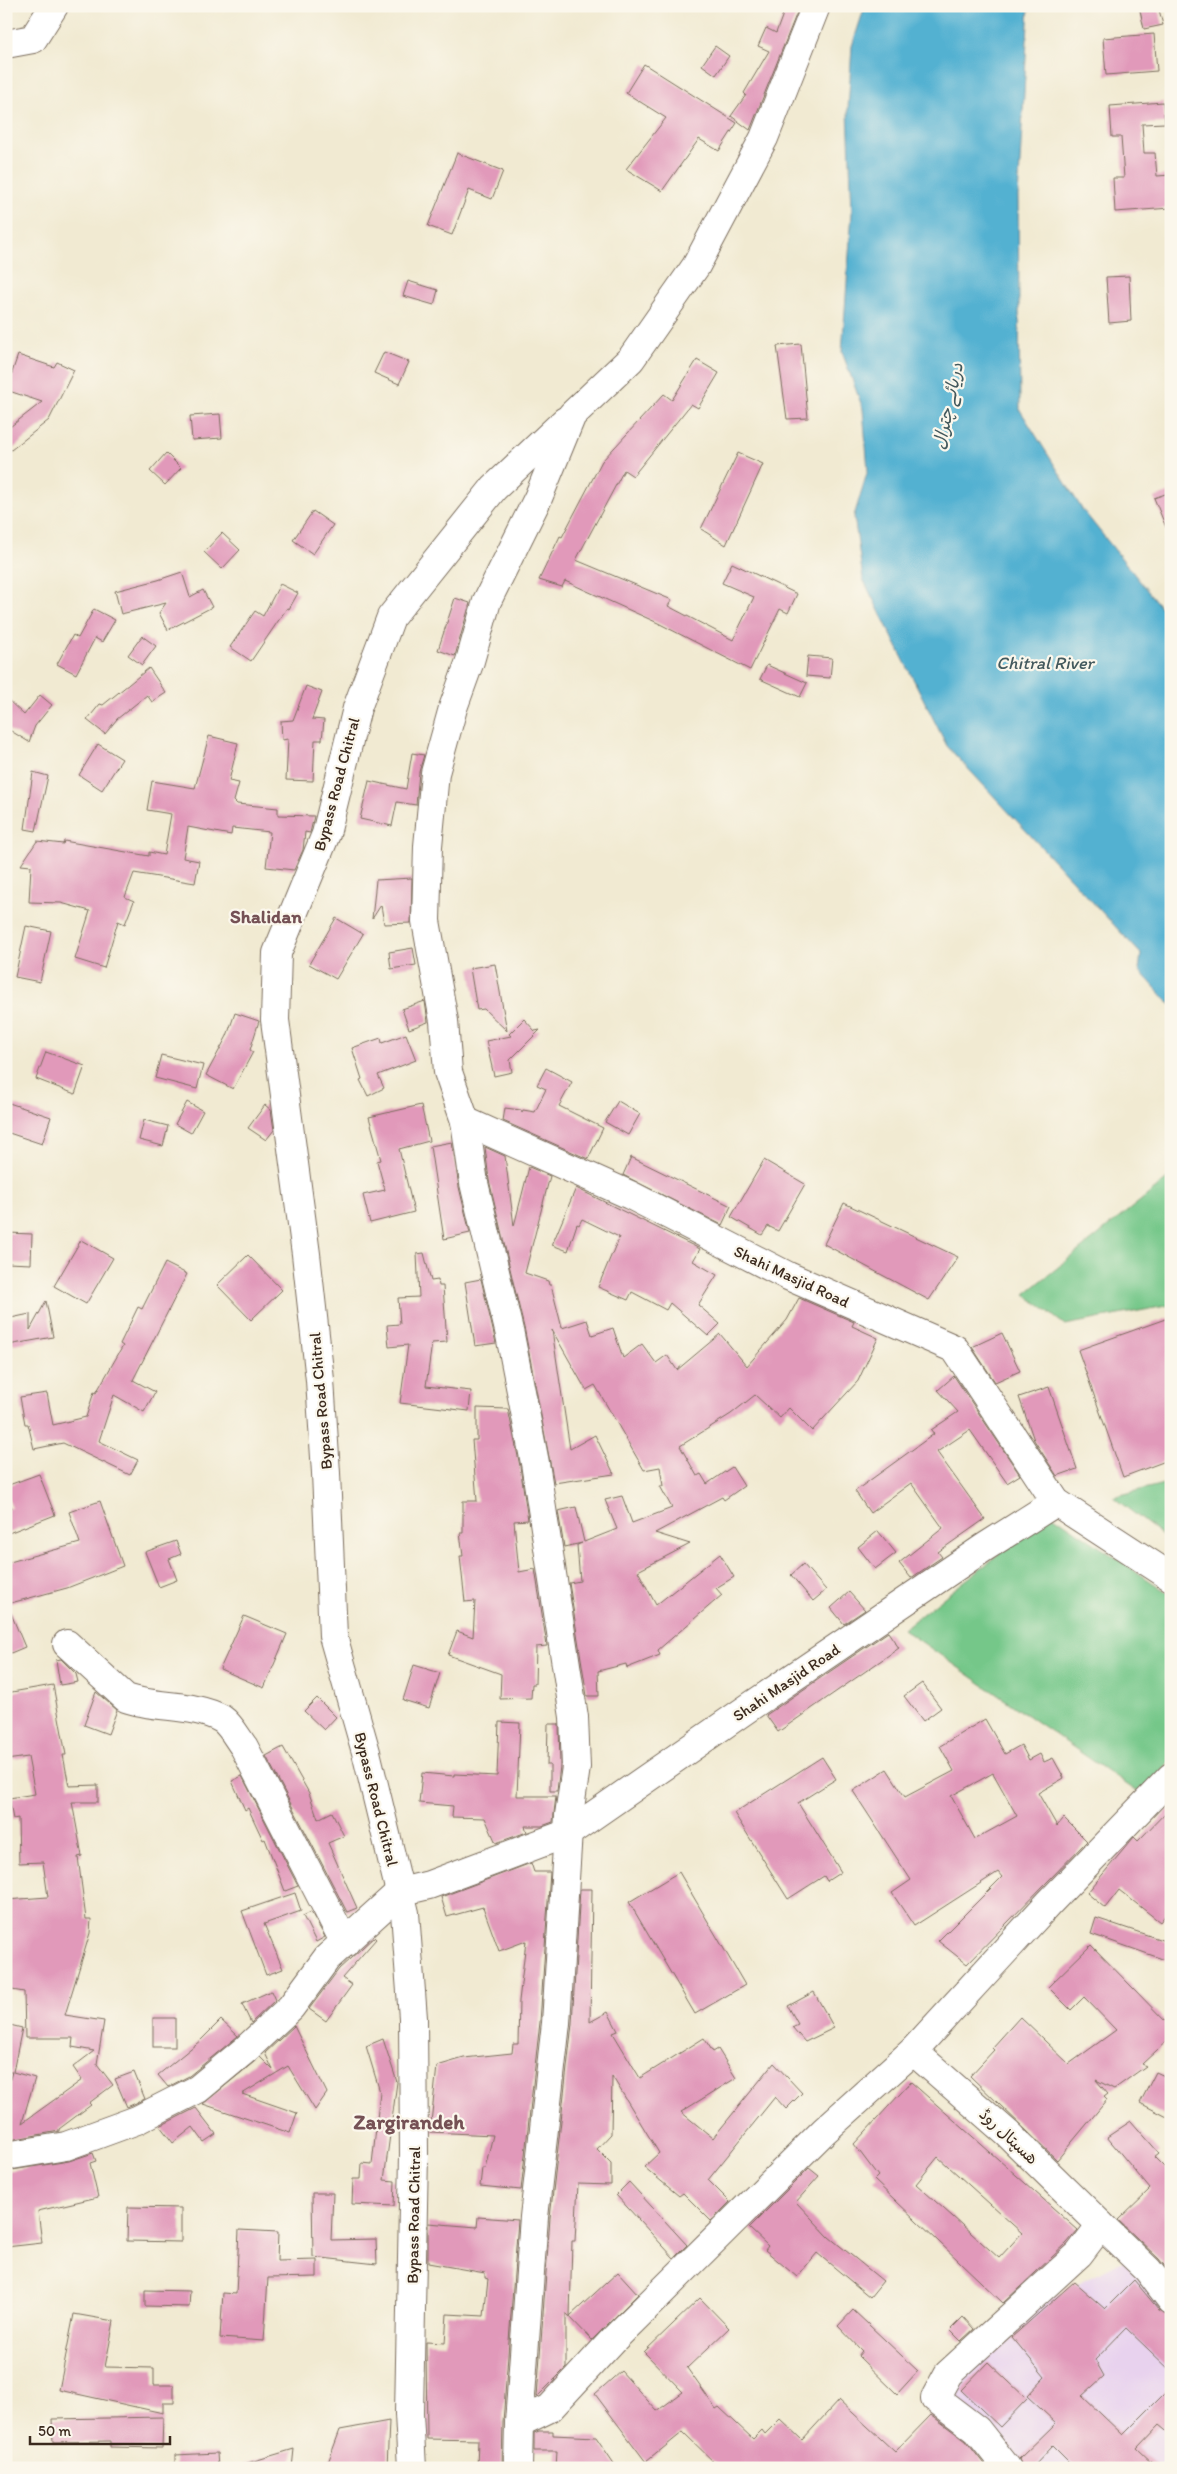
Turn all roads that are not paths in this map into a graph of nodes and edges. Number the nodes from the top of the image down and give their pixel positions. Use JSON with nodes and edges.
{"nodes":[{"id":1,"x":54,"y":6,"type":"edge"},
{"id":2,"x":816,"y":6,"type":"edge"},
{"id":3,"x":6,"y":44,"type":"edge"},
{"id":4,"x":572,"y":416,"type":"junction"},
{"id":5,"x":465,"y":1121,"type":"junction"},
{"id":6,"x":1056,"y":1502,"type":"junction"},
{"id":7,"x":1171,"y":1577,"type":"edge"},
{"id":8,"x":67,"y":1644,"type":"dead end"},
{"id":9,"x":1171,"y":1777,"type":"edge"},
{"id":10,"x":568,"y":1833,"type":"junction"},
{"id":11,"x":400,"y":1892,"type":"junction"},
{"id":12,"x":345,"y":1942,"type":"junction"},
{"id":13,"x":913,"y":2051,"type":"junction"},
{"id":14,"x":6,"y":2156,"type":"edge"},
{"id":15,"x":1101,"y":2225,"type":"junction"},
{"id":16,"x":1171,"y":2300,"type":"edge"},
{"id":17,"x":519,"y":2423,"type":"junction"},
{"id":18,"x":412,"y":2468,"type":"edge"},
{"id":19,"x":518,"y":2468,"type":"edge"},
{"id":20,"x":1007,"y":2468,"type":"edge"}],
"edges":[{"from":1,"to":3,"type":"street"},
{"from":2,"to":4,"type":"street","name":"Bypass Road Chitral"},
{"from":4,"to":5,"type":"street"},
{"from":4,"to":11,"type":"street","name":"Bypass Road Chitral"},
{"from":5,"to":6,"type":"street","name":"Shahi Masjid Road"},
{"from":5,"to":10,"type":"street"},
{"from":6,"to":7,"type":"street","name":"Shahi Masjid Road"},
{"from":6,"to":10,"type":"street","name":"Shahi Masjid Road"},
{"from":8,"to":12,"type":"street"},
{"from":9,"to":13,"type":"street"},
{"from":10,"to":11,"type":"street","name":"Shahi Masjid Road"},
{"from":10,"to":17,"type":"street"},
{"from":11,"to":12,"type":"street"},
{"from":11,"to":18,"type":"street","name":"Bypass Road Chitral"},
{"from":12,"to":14,"type":"street"},
{"from":13,"to":15,"type":"street","name":"ھسپتال روڈ"},
{"from":13,"to":17,"type":"street"},
{"from":15,"to":16,"type":"street","name":"ھسپتال روڈ"},
{"from":15,"to":20,"type":"street"},
{"from":17,"to":19,"type":"street"}]}
